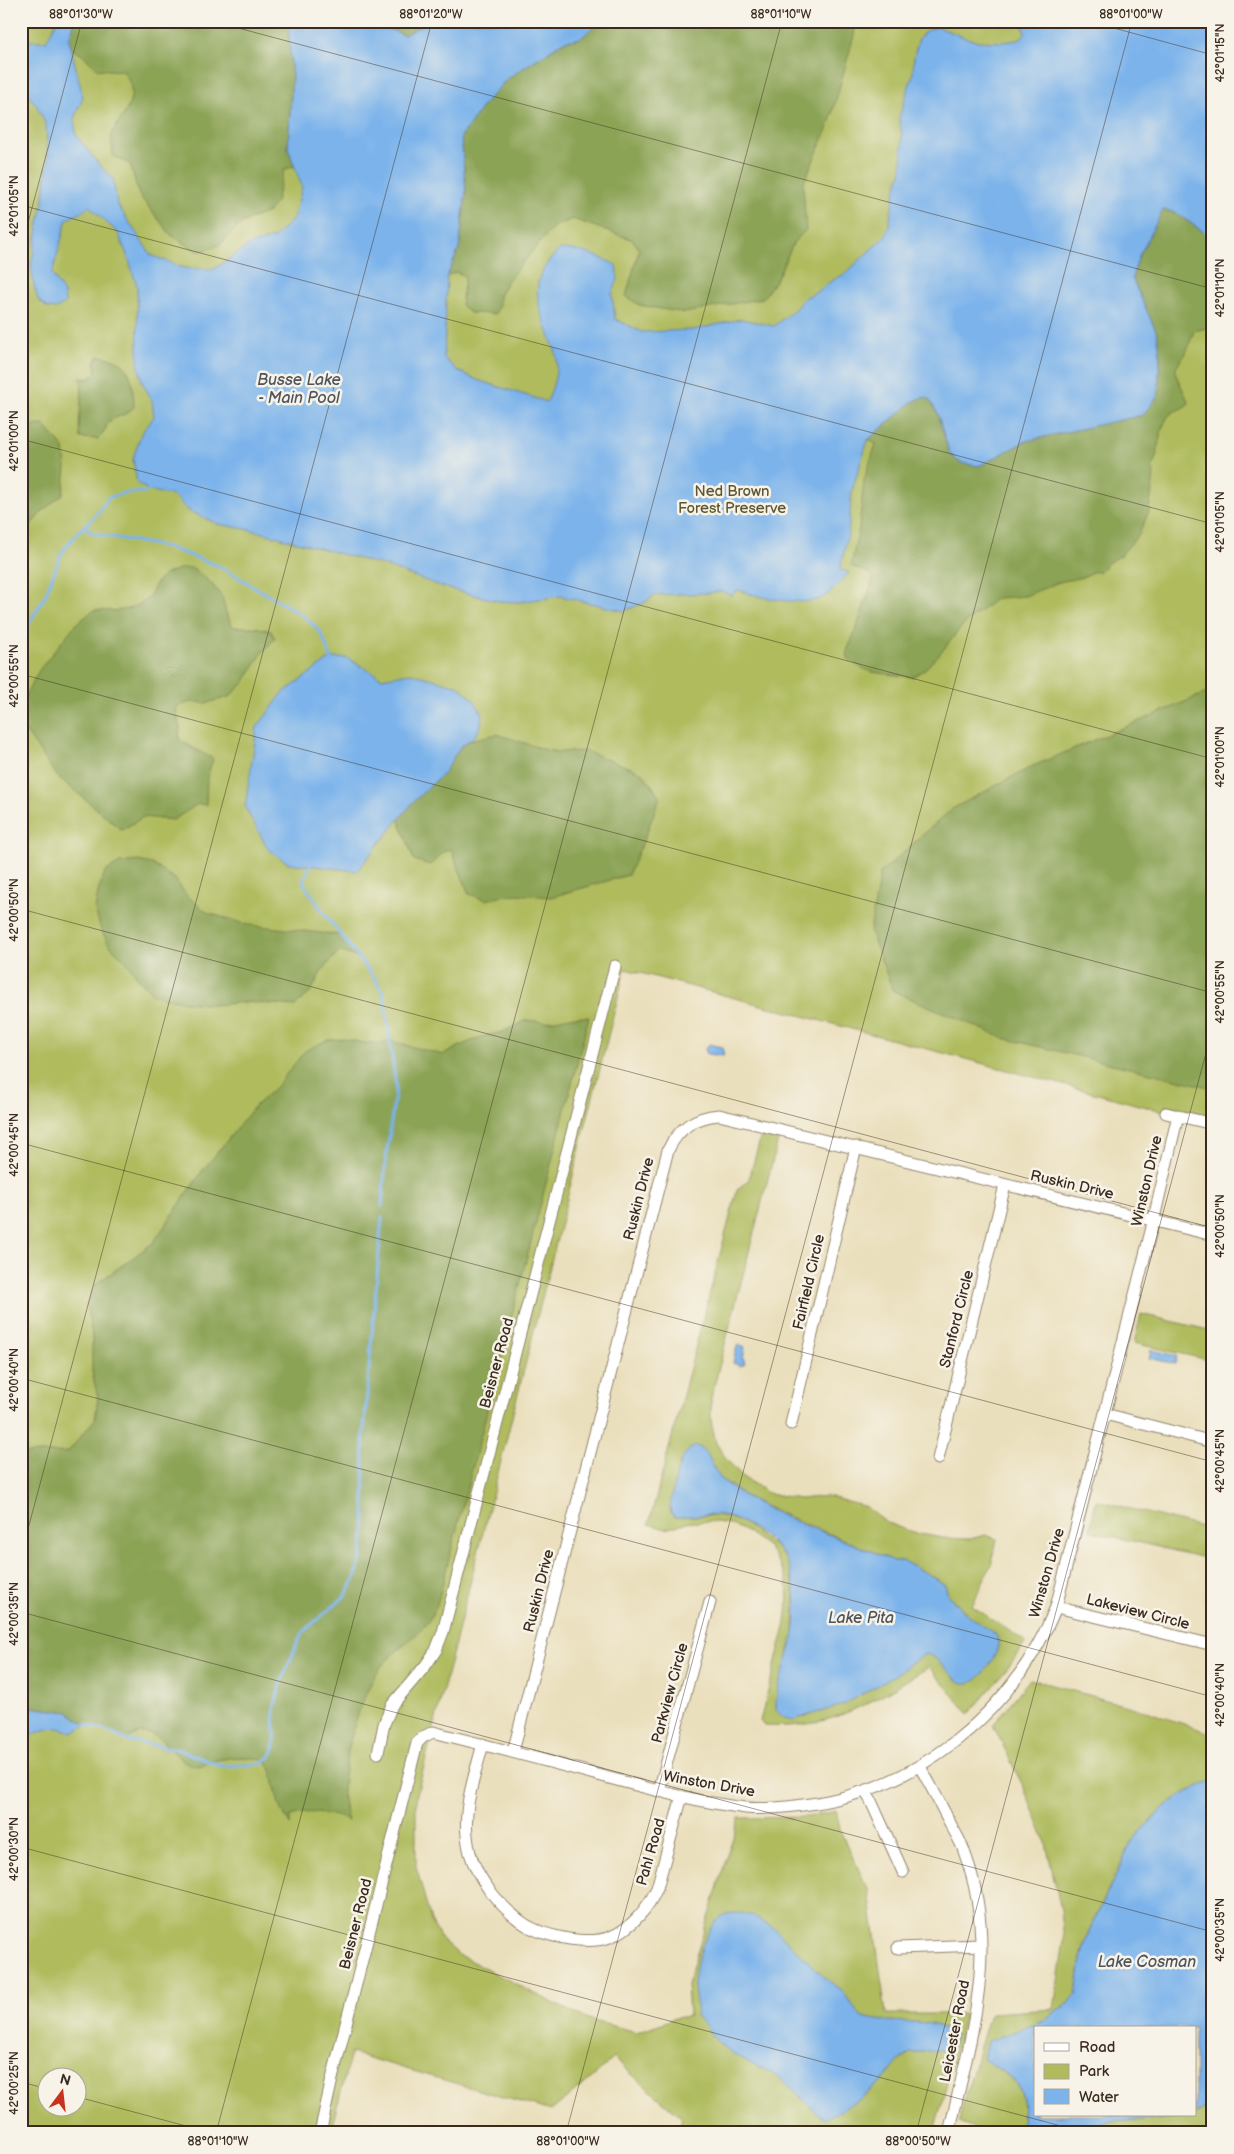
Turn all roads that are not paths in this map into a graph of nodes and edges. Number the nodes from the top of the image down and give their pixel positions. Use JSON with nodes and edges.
{"nodes":[{"id":1,"x":615,"y":966,"type":"dead end"},
{"id":2,"x":1166,"y":1113,"type":"dead end"},
{"id":3,"x":1178,"y":1116,"type":"junction"},
{"id":4,"x":1213,"y":1124,"type":"edge"},
{"id":5,"x":856,"y":1147,"type":"junction"},
{"id":6,"x":1005,"y":1185,"type":"junction"},
{"id":7,"x":1154,"y":1220,"type":"junction"},
{"id":8,"x":1213,"y":1235,"type":"edge"},
{"id":9,"x":1105,"y":1414,"type":"junction"},
{"id":10,"x":790,"y":1424,"type":"dead end"},
{"id":11,"x":1213,"y":1442,"type":"edge"},
{"id":12,"x":938,"y":1459,"type":"dead end"},
{"id":13,"x":710,"y":1602,"type":"dead end"},
{"id":14,"x":1056,"y":1607,"type":"junction"},
{"id":15,"x":1213,"y":1645,"type":"edge"},
{"id":16,"x":434,"y":1732,"type":"joint"},
{"id":17,"x":483,"y":1744,"type":"junction"},
{"id":18,"x":513,"y":1752,"type":"junction"},
{"id":19,"x":378,"y":1753,"type":"dead end"},
{"id":20,"x":920,"y":1767,"type":"junction"},
{"id":21,"x":659,"y":1791,"type":"junction"},
{"id":22,"x":865,"y":1791,"type":"junction"},
{"id":23,"x":682,"y":1796,"type":"junction"},
{"id":24,"x":903,"y":1872,"type":"dead end"},
{"id":25,"x":981,"y":1945,"type":"junction"},
{"id":26,"x":898,"y":1948,"type":"dead end"},
{"id":27,"x":320,"y":2133,"type":"edge"},
{"id":28,"x":949,"y":2133,"type":"edge"}],
"edges":[{"from":1,"to":19,"type":"street","name":"Beisner Road"},
{"from":2,"to":3,"type":"street"},
{"from":3,"to":4,"type":"street"},
{"from":3,"to":7,"type":"street","name":"Winston Drive"},
{"from":5,"to":6,"type":"street","name":"Ruskin Drive"},
{"from":5,"to":10,"type":"street","name":"Fairfield Circle"},
{"from":5,"to":18,"type":"street","name":"Ruskin Drive"},
{"from":6,"to":7,"type":"street","name":"Ruskin Drive"},
{"from":6,"to":12,"type":"street","name":"Stanford Circle"},
{"from":7,"to":8,"type":"street","name":"Ruskin Drive"},
{"from":7,"to":9,"type":"street","name":"Winston Drive"},
{"from":9,"to":11,"type":"street"},
{"from":9,"to":14,"type":"street","name":"Winston Drive"},
{"from":13,"to":21,"type":"street","name":"Parkview Circle"},
{"from":14,"to":15,"type":"street","name":"Lakeview Circle"},
{"from":14,"to":20,"type":"street","name":"Winston Drive"},
{"from":16,"to":17,"type":"street","name":"Winston Drive"},
{"from":16,"to":27,"type":"street","name":"Beisner Road"},
{"from":17,"to":18,"type":"street","name":"Winston Drive"},
{"from":17,"to":23,"type":"street","name":"Pahl Road"},
{"from":18,"to":21,"type":"street","name":"Winston Drive"},
{"from":20,"to":22,"type":"street","name":"Winston Drive"},
{"from":20,"to":25,"type":"street","name":"Leicester Road"},
{"from":21,"to":23,"type":"street","name":"Winston Drive"},
{"from":22,"to":23,"type":"street","name":"Winston Drive"},
{"from":22,"to":24,"type":"street"},
{"from":25,"to":26,"type":"street"},
{"from":25,"to":28,"type":"street","name":"Leicester Road"}]}
